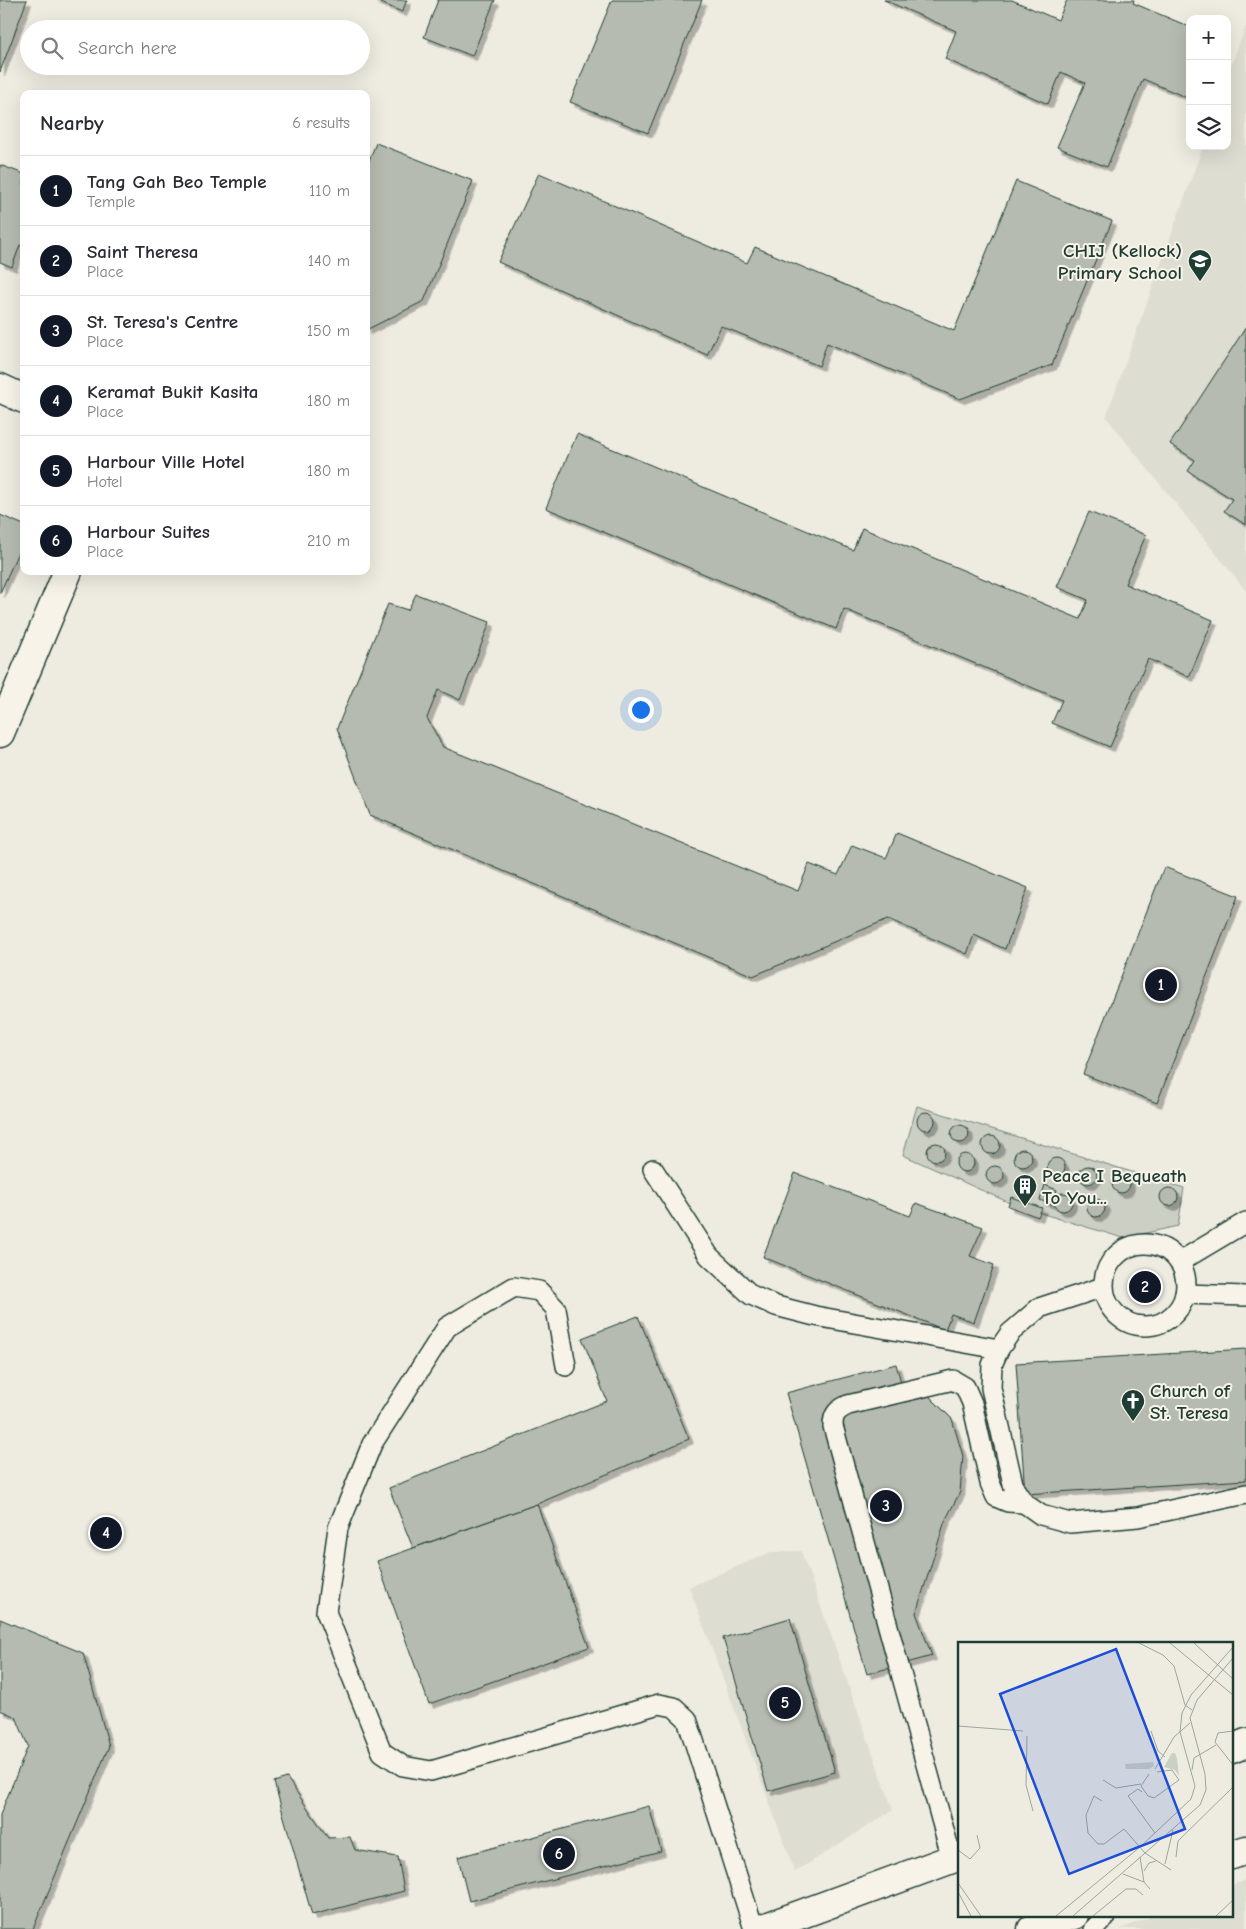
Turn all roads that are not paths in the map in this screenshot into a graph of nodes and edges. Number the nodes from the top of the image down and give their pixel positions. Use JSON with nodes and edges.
{"nodes":[{"id":1,"x":0,"y":388,"type":"edge"},
{"id":2,"x":20,"y":397,"type":"edge"},
{"id":3,"x":66,"y":575,"type":"edge"},
{"id":4,"x":0,"y":733,"type":"edge"},
{"id":5,"x":653,"y":1169,"type":"dead end"},
{"id":6,"x":1246,"y":1222,"type":"edge"},
{"id":7,"x":1179,"y":1262,"type":"junction"},
{"id":8,"x":1103,"y":1287,"type":"junction"},
{"id":9,"x":1185,"y":1294,"type":"junction"},
{"id":10,"x":1246,"y":1296,"type":"edge"},
{"id":11,"x":999,"y":1349,"type":"junction"},
{"id":12,"x":566,"y":1366,"type":"dead end"},
{"id":13,"x":1246,"y":1494,"type":"edge"},
{"id":14,"x":1024,"y":1503,"type":"junction"},
{"id":15,"x":1246,"y":1743,"type":"edge"},
{"id":16,"x":1234,"y":1748,"type":"edge"},
{"id":17,"x":1246,"y":1850,"type":"edge"},
{"id":18,"x":1234,"y":1854,"type":"edge"},
{"id":19,"x":956,"y":1858,"type":"edge"},
{"id":20,"x":1070,"y":1916,"type":"edge"},
{"id":21,"x":1106,"y":1916,"type":"edge"},
{"id":22,"x":754,"y":1929,"type":"edge"},
{"id":23,"x":761,"y":1929,"type":"edge"},
{"id":24,"x":1032,"y":1929,"type":"edge"},
{"id":25,"x":1094,"y":1929,"type":"edge"}],
"edges":[{"from":1,"to":2,"type":"main road"},
{"from":3,"to":4,"type":"main road"},
{"from":5,"to":11,"type":"lane"},
{"from":6,"to":7,"type":"lane"},
{"from":7,"to":8,"type":"lane"},
{"from":7,"to":9,"type":"lane"},
{"from":8,"to":9,"type":"lane"},
{"from":8,"to":11,"type":"lane"},
{"from":9,"to":10,"type":"lane"},
{"from":11,"to":14,"type":"lane"},
{"from":12,"to":22,"type":"lane"},
{"from":13,"to":14,"type":"lane"},
{"from":14,"to":19,"type":"lane"},
{"from":15,"to":16,"type":"main road"},
{"from":17,"to":18,"type":"main road"},
{"from":19,"to":23,"type":"main road"},
{"from":20,"to":24,"type":"main road"},
{"from":21,"to":25,"type":"lane"}]}
